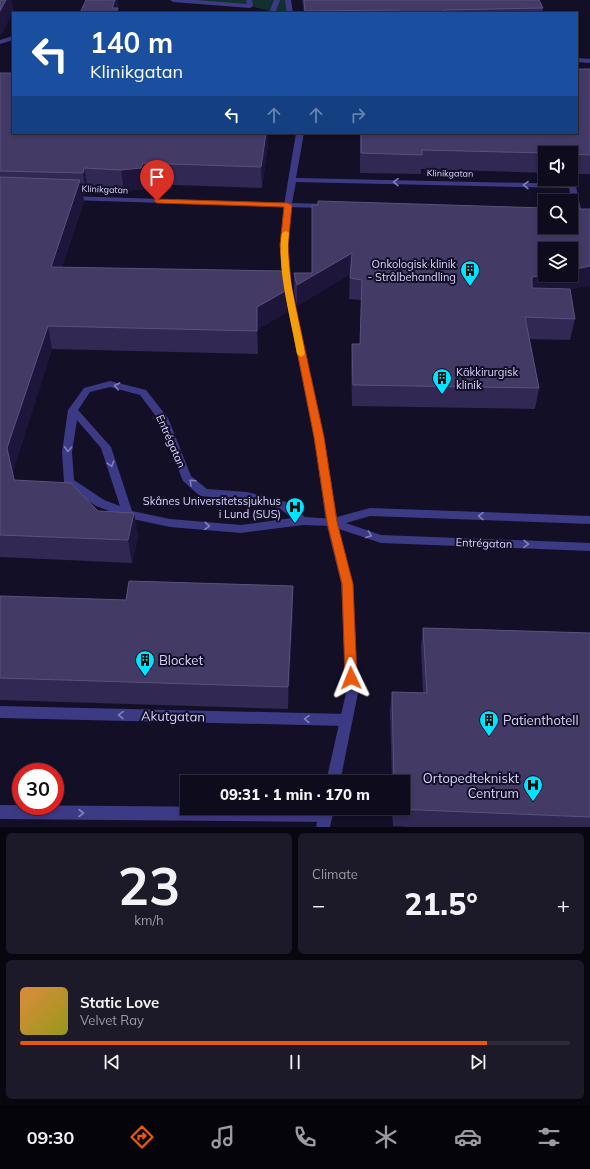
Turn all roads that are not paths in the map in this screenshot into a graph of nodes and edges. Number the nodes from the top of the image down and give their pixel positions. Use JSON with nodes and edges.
{"nodes":[{"id":1,"x":173,"y":0,"type":"edge"},
{"id":2,"x":249,"y":0,"type":"edge"},
{"id":3,"x":277,"y":0,"type":"edge"},
{"id":4,"x":288,"y":0,"type":"edge"},
{"id":5,"x":272,"y":12,"type":"edge"},
{"id":6,"x":290,"y":12,"type":"edge"},
{"id":7,"x":12,"y":38,"type":"edge"},
{"id":8,"x":0,"y":42,"type":"edge"},
{"id":9,"x":578,"y":60,"type":"edge"},
{"id":10,"x":590,"y":61,"type":"edge"},
{"id":11,"x":300,"y":134,"type":"edge"},
{"id":12,"x":293,"y":180,"type":"junction"},
{"id":13,"x":574,"y":194,"type":"edge"},
{"id":14,"x":63,"y":197,"type":"edge"},
{"id":15,"x":288,"y":205,"type":"junction"},
{"id":16,"x":334,"y":207,"type":"edge"},
{"id":17,"x":72,"y":410,"type":"junction"},
{"id":18,"x":128,"y":514,"type":"junction"},
{"id":19,"x":590,"y":520,"type":"edge"},
{"id":20,"x":303,"y":521,"type":"junction"},
{"id":21,"x":332,"y":522,"type":"junction"},
{"id":22,"x":590,"y":547,"type":"edge"},
{"id":23,"x":0,"y":712,"type":"edge"},
{"id":24,"x":346,"y":720,"type":"junction"},
{"id":25,"x":334,"y":775,"type":"edge"},
{"id":26,"x":0,"y":812,"type":"edge"},
{"id":27,"x":325,"y":817,"type":"edge"}],
"edges":[{"from":1,"to":2,"type":"street"},
{"from":3,"to":5,"type":"street"},
{"from":4,"to":6,"type":"street"},
{"from":7,"to":8,"type":"street"},
{"from":9,"to":10,"type":"street"},
{"from":11,"to":12,"type":"street"},
{"from":13,"to":12,"type":"street","name":"Klinikgatan","one_way":true},
{"from":12,"to":15,"type":"street"},
{"from":14,"to":15,"type":"street","name":"Klinikgatan"},
{"from":15,"to":16,"type":"street","name":"Klinikgatan"},
{"from":15,"to":21,"type":"street"},
{"from":17,"to":18,"type":"street","one_way":true},
{"from":17,"to":18,"type":"street","name":"Entrégatan","one_way":true},
{"from":20,"to":17,"type":"street","name":"Entrégatan","one_way":true},
{"from":18,"to":20,"type":"street","name":"Entrégatan","one_way":true},
{"from":19,"to":21,"type":"street","name":"Entrégatan","one_way":true},
{"from":20,"to":21,"type":"street","name":"Entrégatan"},
{"from":21,"to":22,"type":"street","name":"Entrégatan","one_way":true},
{"from":21,"to":24,"type":"street"},
{"from":24,"to":23,"type":"street","name":"Akutgatan","one_way":true},
{"from":24,"to":25,"type":"street"},
{"from":26,"to":27,"type":"street","one_way":true}]}
